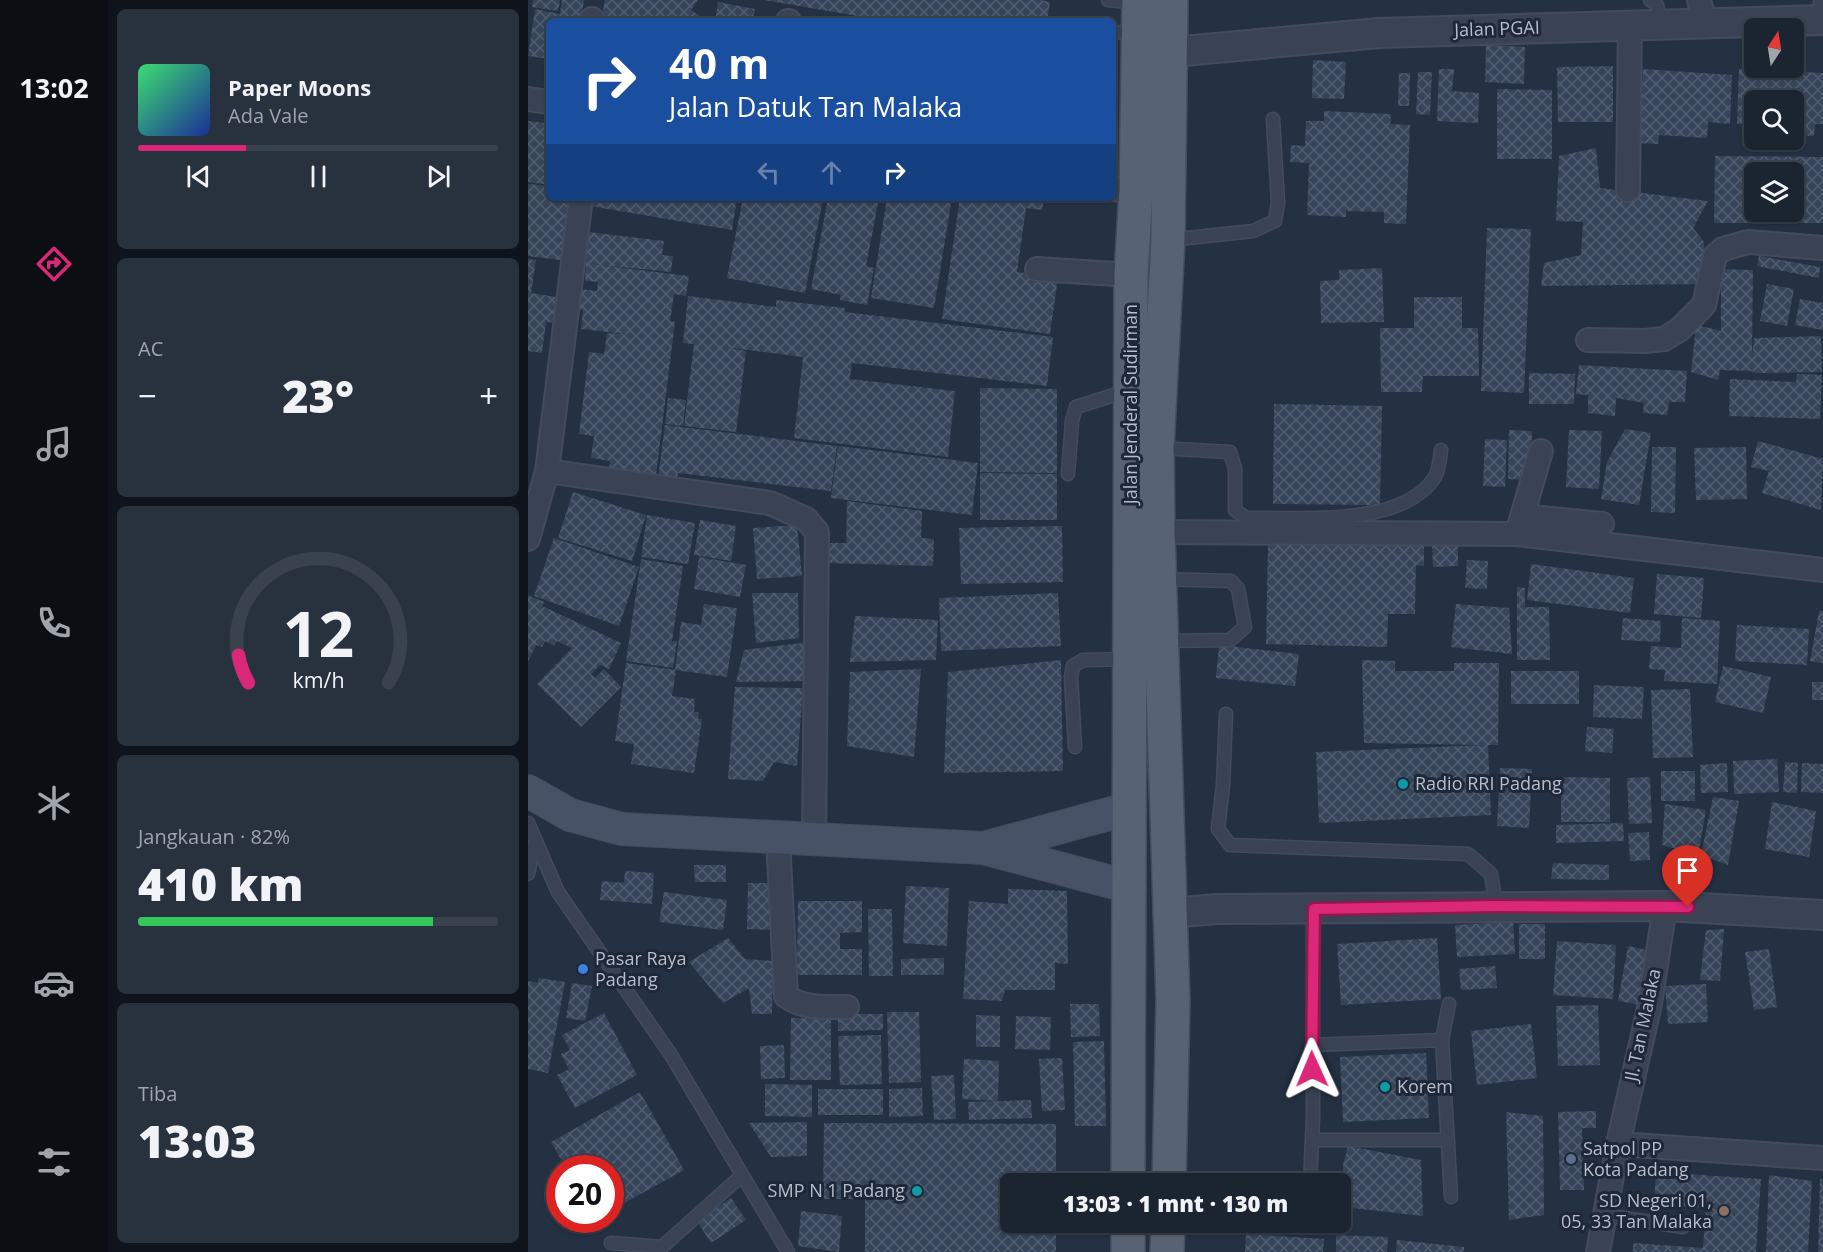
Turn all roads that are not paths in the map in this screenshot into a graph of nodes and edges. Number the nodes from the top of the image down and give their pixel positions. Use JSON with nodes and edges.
{"nodes":[{"id":1,"x":1171,"y":0,"type":"edge"},
{"id":2,"x":1656,"y":12,"type":"edge"},
{"id":3,"x":1702,"y":12,"type":"edge"},
{"id":4,"x":1821,"y":13,"type":"edge"},
{"id":5,"x":1128,"y":14,"type":"edge"},
{"id":6,"x":1630,"y":25,"type":"junction"},
{"id":7,"x":1172,"y":52,"type":"junction"},
{"id":8,"x":528,"y":99,"type":"edge"},
{"id":9,"x":546,"y":102,"type":"edge"},
{"id":10,"x":1273,"y":119,"type":"dead end"},
{"id":11,"x":1124,"y":190,"type":"edge"},
{"id":12,"x":1628,"y":190,"type":"dead end"},
{"id":13,"x":581,"y":201,"type":"edge"},
{"id":14,"x":1168,"y":240,"type":"junction"},
{"id":15,"x":1823,"y":248,"type":"edge"},
{"id":16,"x":1037,"y":269,"type":"dead end"},
{"id":17,"x":1131,"y":275,"type":"junction"},
{"id":18,"x":1588,"y":340,"type":"dead end"},
{"id":19,"x":1131,"y":390,"type":"junction"},
{"id":20,"x":1157,"y":448,"type":"junction"},
{"id":21,"x":1441,"y":450,"type":"dead end"},
{"id":22,"x":1541,"y":451,"type":"dead end"},
{"id":23,"x":547,"y":471,"type":"junction"},
{"id":24,"x":1068,"y":474,"type":"dead end"},
{"id":25,"x":1602,"y":524,"type":"dead end"},
{"id":26,"x":1520,"y":525,"type":"junction"},
{"id":27,"x":1158,"y":532,"type":"junction"},
{"id":28,"x":528,"y":539,"type":"edge"},
{"id":29,"x":1823,"y":570,"type":"edge"},
{"id":30,"x":1159,"y":579,"type":"junction"},
{"id":31,"x":1162,"y":641,"type":"junction"},
{"id":32,"x":1130,"y":659,"type":"junction"},
{"id":33,"x":1226,"y":714,"type":"dead end"},
{"id":34,"x":1075,"y":747,"type":"dead end"},
{"id":35,"x":528,"y":791,"type":"edge"},
{"id":36,"x":1127,"y":809,"type":"junction"},
{"id":37,"x":528,"y":823,"type":"edge"},
{"id":38,"x":778,"y":838,"type":"junction"},
{"id":39,"x":814,"y":840,"type":"junction"},
{"id":40,"x":535,"y":842,"type":"junction"},
{"id":41,"x":983,"y":848,"type":"junction"},
{"id":42,"x":528,"y":874,"type":"edge"},
{"id":43,"x":1130,"y":887,"type":"junction"},
{"id":44,"x":1496,"y":906,"type":"junction"},
{"id":45,"x":1665,"y":906,"type":"junction"},
{"id":46,"x":1314,"y":909,"type":"junction"},
{"id":47,"x":1168,"y":913,"type":"junction"},
{"id":48,"x":1823,"y":915,"type":"edge"},
{"id":49,"x":1449,"y":1004,"type":"dead end"},
{"id":50,"x":848,"y":1008,"type":"dead end"},
{"id":51,"x":1442,"y":1040,"type":"junction"},
{"id":52,"x":1312,"y":1045,"type":"junction"},
{"id":53,"x":1312,"y":1140,"type":"junction"},
{"id":54,"x":1448,"y":1140,"type":"junction"},
{"id":55,"x":1618,"y":1144,"type":"junction"},
{"id":56,"x":1823,"y":1158,"type":"edge"},
{"id":57,"x":1128,"y":1173,"type":"edge"},
{"id":58,"x":1169,"y":1173,"type":"edge"},
{"id":59,"x":1310,"y":1173,"type":"edge"},
{"id":60,"x":741,"y":1176,"type":"junction"},
{"id":61,"x":1451,"y":1197,"type":"dead end"},
{"id":62,"x":1604,"y":1215,"type":"junction"},
{"id":63,"x":1683,"y":1227,"type":"dead end"},
{"id":64,"x":1128,"y":1233,"type":"edge"},
{"id":65,"x":1168,"y":1233,"type":"edge"},
{"id":66,"x":611,"y":1243,"type":"dead end"},
{"id":67,"x":788,"y":1252,"type":"edge"},
{"id":68,"x":1128,"y":1252,"type":"edge"},
{"id":69,"x":1167,"y":1252,"type":"edge"},
{"id":70,"x":1598,"y":1252,"type":"edge"}],
"edges":[{"from":1,"to":7,"type":"main road"},
{"from":2,"to":3,"type":"street","name":"Jalan PGAI"},
{"from":2,"to":6,"type":"street","name":"Jalan PGAI"},
{"from":3,"to":4,"type":"street","name":"Jalan PGAI"},
{"from":5,"to":11,"type":"main road","name":"Jalan Jenderal Sudirman"},
{"from":6,"to":7,"type":"street","name":"Jalan PGAI"},
{"from":6,"to":12,"type":"street"},
{"from":7,"to":14,"type":"main road"},
{"from":8,"to":9,"type":"street"},
{"from":10,"to":14,"type":"lane"},
{"from":11,"to":17,"type":"main road","name":"Jalan Jenderal Sudirman"},
{"from":13,"to":23,"type":"street"},
{"from":14,"to":20,"type":"main road"},
{"from":15,"to":18,"type":"street"},
{"from":16,"to":17,"type":"street"},
{"from":17,"to":19,"type":"main road","name":"Jalan Jenderal Sudirman"},
{"from":19,"to":24,"type":"lane"},
{"from":19,"to":32,"type":"main road","name":"Jalan Jenderal Sudirman"},
{"from":20,"to":21,"type":"lane"},
{"from":20,"to":27,"type":"main road"},
{"from":22,"to":26,"type":"street"},
{"from":23,"to":28,"type":"street"},
{"from":23,"to":39,"type":"street"},
{"from":25,"to":26,"type":"street"},
{"from":26,"to":27,"type":"street"},
{"from":26,"to":29,"type":"street"},
{"from":27,"to":30,"type":"main road"},
{"from":30,"to":31,"type":"main road"},
{"from":30,"to":31,"type":"lane"},
{"from":31,"to":47,"type":"main road"},
{"from":32,"to":34,"type":"lane"},
{"from":32,"to":36,"type":"main road","name":"Jalan Jenderal Sudirman"},
{"from":33,"to":44,"type":"lane"},
{"from":35,"to":38,"type":"main road"},
{"from":36,"to":41,"type":"main road"},
{"from":36,"to":43,"type":"main road","name":"Jalan Jenderal Sudirman"},
{"from":37,"to":40,"type":"lane"},
{"from":38,"to":39,"type":"main road"},
{"from":38,"to":50,"type":"street"},
{"from":39,"to":41,"type":"main road"},
{"from":40,"to":42,"type":"lane"},
{"from":40,"to":60,"type":"lane"},
{"from":41,"to":43,"type":"main road"},
{"from":43,"to":57,"type":"main road","name":"Jalan Jenderal Sudirman"},
{"from":44,"to":45,"type":"street"},
{"from":44,"to":46,"type":"street"},
{"from":45,"to":48,"type":"street"},
{"from":45,"to":55,"type":"street","name":"Jl. Tan Malaka"},
{"from":46,"to":47,"type":"street"},
{"from":46,"to":52,"type":"lane"},
{"from":47,"to":58,"type":"main road"},
{"from":49,"to":51,"type":"lane"},
{"from":51,"to":52,"type":"lane"},
{"from":51,"to":54,"type":"lane"},
{"from":52,"to":53,"type":"lane"},
{"from":53,"to":54,"type":"lane"},
{"from":53,"to":59,"type":"lane"},
{"from":54,"to":61,"type":"lane"},
{"from":55,"to":56,"type":"street"},
{"from":55,"to":62,"type":"street","name":"Jl. Tan Malaka"},
{"from":60,"to":66,"type":"lane"},
{"from":60,"to":67,"type":"lane"},
{"from":62,"to":63,"type":"lane"},
{"from":62,"to":70,"type":"street","name":"Jl. Tan Malaka"},
{"from":64,"to":68,"type":"main road"},
{"from":65,"to":69,"type":"main road"}]}
